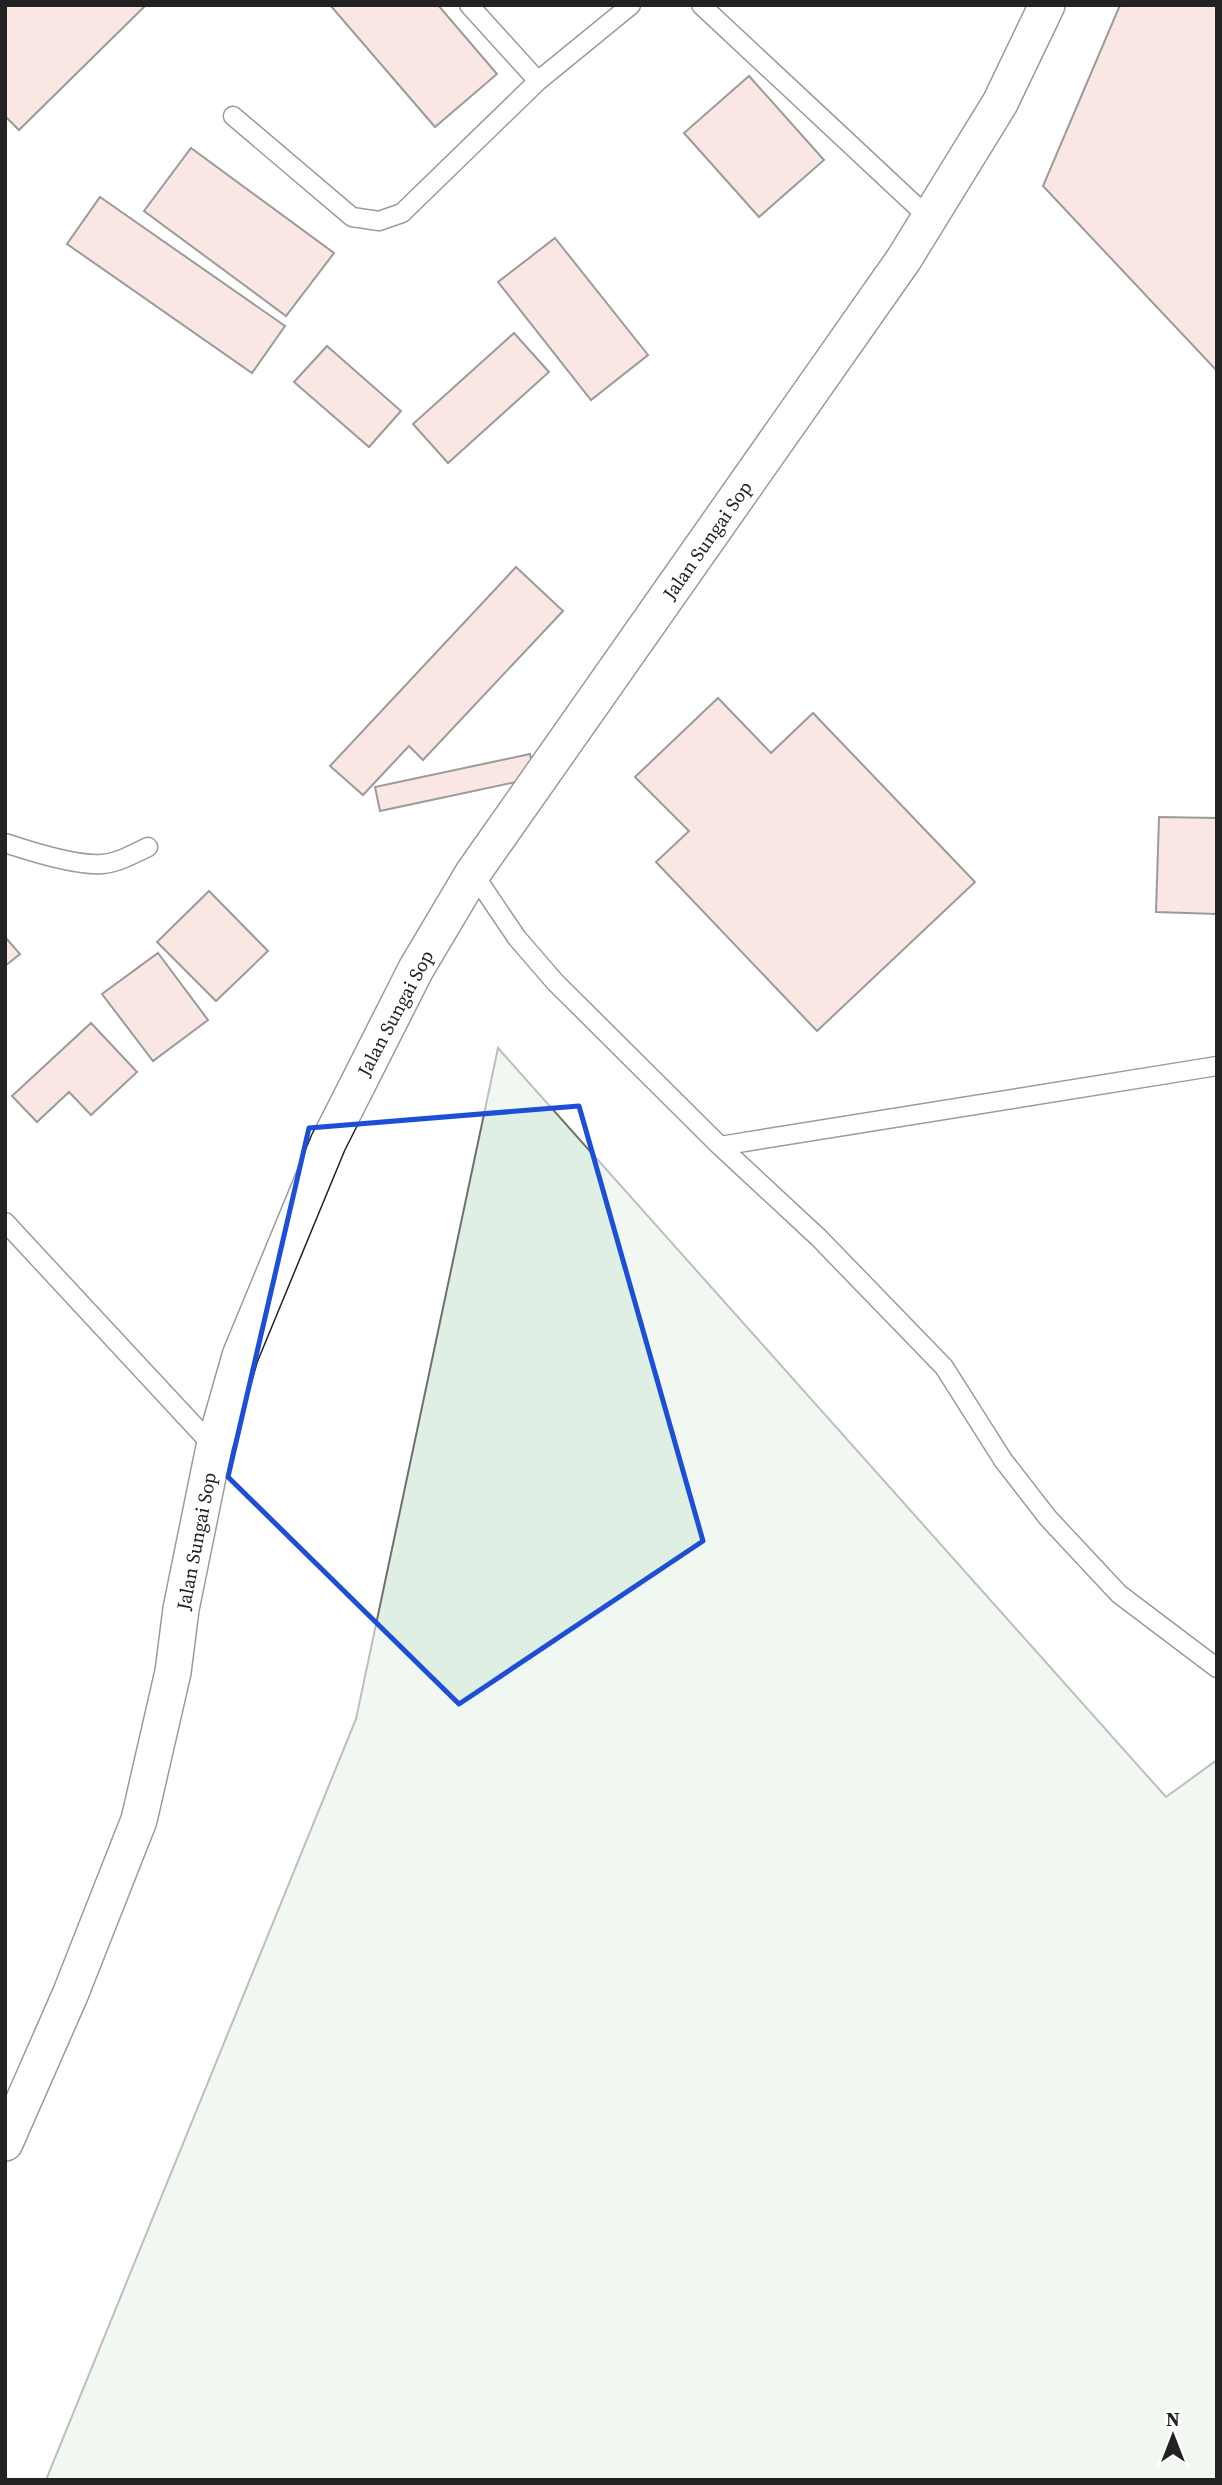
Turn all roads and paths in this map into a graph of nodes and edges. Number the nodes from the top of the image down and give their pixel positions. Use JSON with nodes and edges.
{"nodes":[{"id":1,"x":469,"y":5,"type":"edge"},
{"id":2,"x":631,"y":5,"type":"edge"},
{"id":3,"x":701,"y":5,"type":"edge"},
{"id":4,"x":1047,"y":5,"type":"edge"},
{"id":5,"x":538,"y":81,"type":"junction"},
{"id":6,"x":233,"y":116,"type":"dead end"},
{"id":7,"x":929,"y":218,"type":"junction"},
{"id":8,"x":5,"y":843,"type":"edge"},
{"id":9,"x":148,"y":847,"type":"dead end"},
{"id":10,"x":473,"y":873,"type":"junction"},
{"id":11,"x":1217,"y":1066,"type":"edge"},
{"id":12,"x":720,"y":1146,"type":"junction"},
{"id":13,"x":5,"y":1222,"type":"edge"},
{"id":14,"x":214,"y":1447,"type":"junction"},
{"id":15,"x":1217,"y":1668,"type":"edge"},
{"id":16,"x":6,"y":2138,"type":"edge"}],
"edges":[{"from":1,"to":5,"type":"lane"},
{"from":2,"to":5,"type":"lane"},
{"from":3,"to":7,"type":"lane"},
{"from":4,"to":7,"type":"street","name":"Jalan Sungai Sop"},
{"from":5,"to":6,"type":"lane"},
{"from":7,"to":10,"type":"street","name":"Jalan Sungai Sop"},
{"from":8,"to":9,"type":"lane"},
{"from":10,"to":12,"type":"lane"},
{"from":10,"to":14,"type":"street","name":"Jalan Sungai Sop"},
{"from":11,"to":12,"type":"lane"},
{"from":12,"to":15,"type":"lane"},
{"from":13,"to":14,"type":"lane"},
{"from":14,"to":16,"type":"street","name":"Jalan Sungai Sop"}]}
